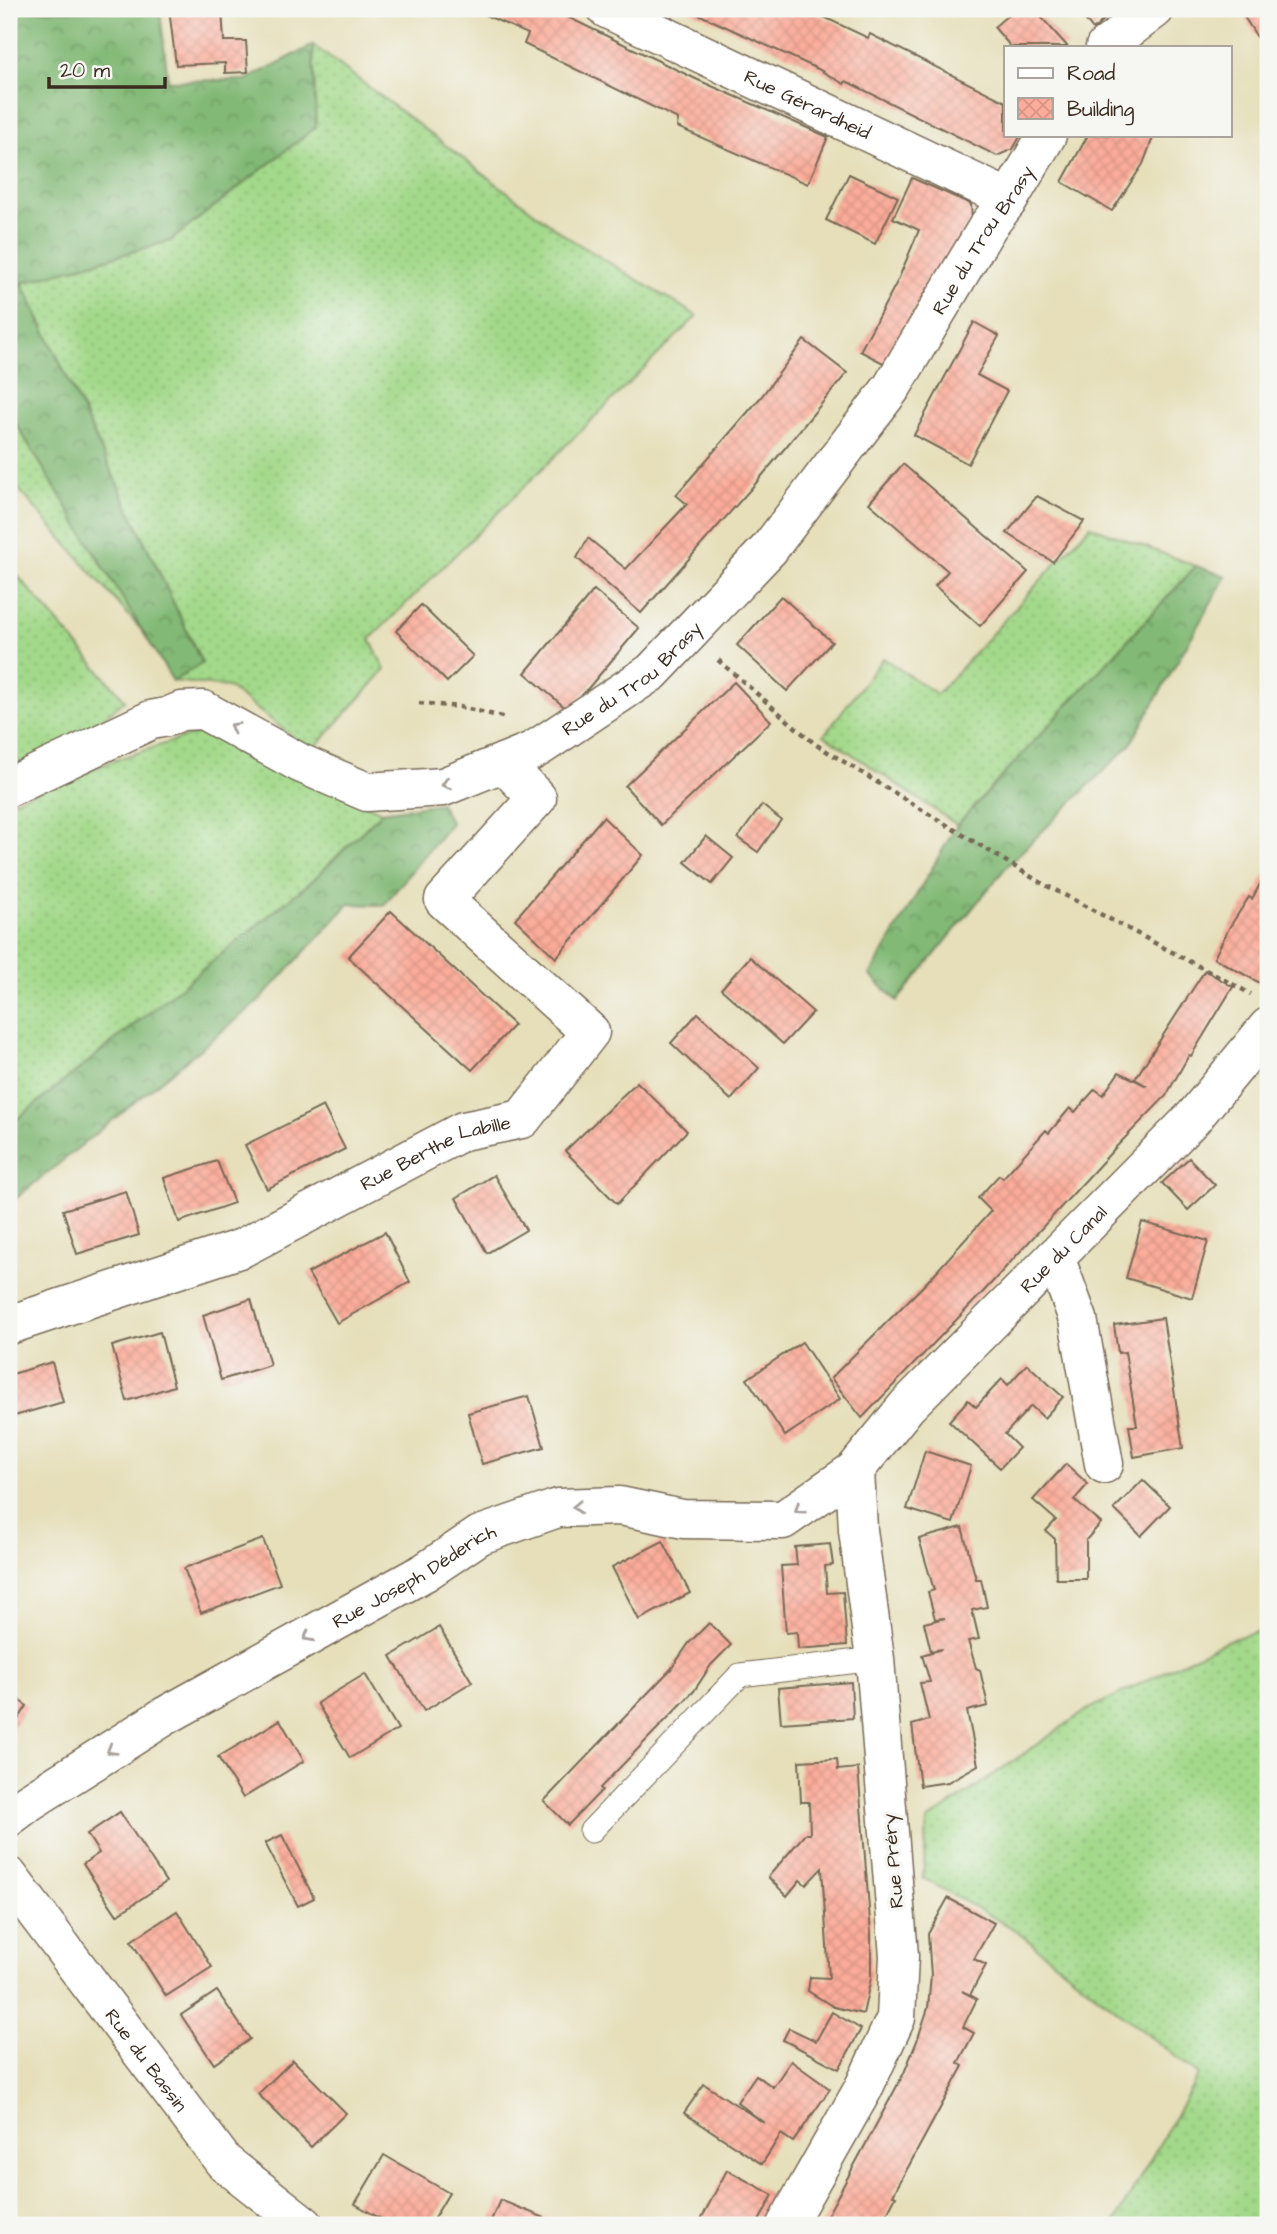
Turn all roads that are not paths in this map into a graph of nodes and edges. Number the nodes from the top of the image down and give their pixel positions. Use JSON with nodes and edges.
{"nodes":[{"id":1,"x":607,"y":9,"type":"edge"},
{"id":2,"x":1155,"y":9,"type":"edge"},
{"id":3,"x":1106,"y":46,"type":"edge"},
{"id":4,"x":1046,"y":136,"type":"edge"},
{"id":5,"x":1009,"y":200,"type":"junction"},
{"id":6,"x":517,"y":757,"type":"junction"},
{"id":7,"x":9,"y":787,"type":"edge"},
{"id":8,"x":1261,"y":1011,"type":"edge"},
{"id":9,"x":1055,"y":1257,"type":"junction"},
{"id":10,"x":9,"y":1325,"type":"edge"},
{"id":11,"x":1104,"y":1464,"type":"dead end"},
{"id":12,"x":855,"y":1470,"type":"junction"},
{"id":13,"x":875,"y":1659,"type":"junction"},
{"id":14,"x":9,"y":1817,"type":"edge"},
{"id":15,"x":591,"y":1831,"type":"dead end"},
{"id":16,"x":9,"y":1877,"type":"edge"},
{"id":17,"x":304,"y":2225,"type":"edge"},
{"id":18,"x":786,"y":2225,"type":"edge"}],
"edges":[{"from":1,"to":5,"type":"street","name":"Rue Gérardheid"},
{"from":2,"to":3,"type":"street"},
{"from":4,"to":5,"type":"street","name":"Rue du Trou Brasy"},
{"from":5,"to":6,"type":"street","name":"Rue du Trou Brasy"},
{"from":6,"to":7,"type":"street","name":"Rue du Trou Brasy","one_way":true},
{"from":6,"to":10,"type":"street","name":"Rue Berthe Labille"},
{"from":8,"to":9,"type":"street","name":"Rue du Canal"},
{"from":9,"to":11,"type":"street"},
{"from":9,"to":12,"type":"street","name":"Rue du Canal"},
{"from":12,"to":13,"type":"street","name":"Rue Préry"},
{"from":12,"to":14,"type":"street","name":"Rue Joseph Déderich","one_way":true},
{"from":13,"to":15,"type":"lane"},
{"from":13,"to":18,"type":"street","name":"Rue Préry"},
{"from":16,"to":17,"type":"street","name":"Rue du Bassin"}]}
